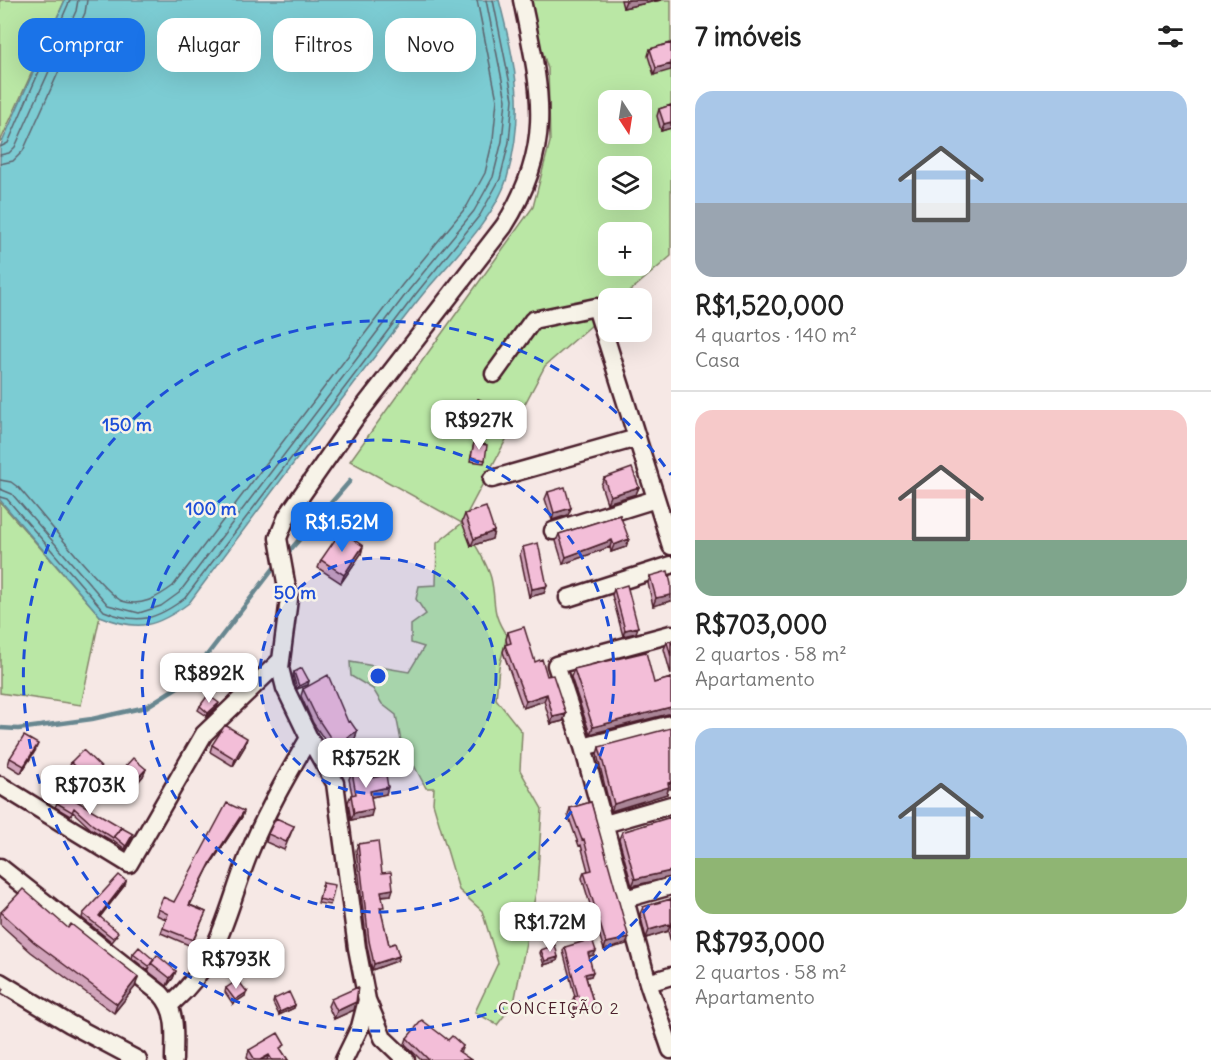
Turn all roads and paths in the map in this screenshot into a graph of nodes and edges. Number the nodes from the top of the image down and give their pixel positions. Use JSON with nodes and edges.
{"nodes":[{"id":1,"x":522,"y":0,"type":"edge"},
{"id":2,"x":494,"y":374,"type":"dead end"},
{"id":3,"x":637,"y":438,"type":"junction"},
{"id":4,"x":492,"y":479,"type":"dead end"},
{"id":5,"x":656,"y":499,"type":"junction"},
{"id":6,"x":553,"y":531,"type":"dead end"},
{"id":7,"x":671,"y":546,"type":"edge"},
{"id":8,"x":671,"y":565,"type":"edge"},
{"id":9,"x":568,"y":598,"type":"dead end"},
{"id":10,"x":671,"y":634,"type":"edge"},
{"id":11,"x":281,"y":660,"type":"junction"},
{"id":12,"x":671,"y":724,"type":"edge"},
{"id":13,"x":309,"y":738,"type":"junction"},
{"id":14,"x":584,"y":747,"type":"junction"},
{"id":15,"x":0,"y":785,"type":"edge"},
{"id":16,"x":671,"y":805,"type":"edge"},
{"id":17,"x":605,"y":824,"type":"junction"},
{"id":18,"x":0,"y":867,"type":"edge"},
{"id":19,"x":671,"y":886,"type":"edge"},
{"id":20,"x":625,"y":899,"type":"junction"},
{"id":21,"x":671,"y":976,"type":"edge"},
{"id":22,"x":0,"y":982,"type":"edge"},
{"id":23,"x":648,"y":983,"type":"junction"},
{"id":24,"x":367,"y":1000,"type":"junction"},
{"id":25,"x":171,"y":1004,"type":"junction"},
{"id":26,"x":671,"y":1050,"type":"edge"},
{"id":27,"x":138,"y":1060,"type":"edge"},
{"id":28,"x":174,"y":1060,"type":"edge"},
{"id":29,"x":344,"y":1060,"type":"edge"},
{"id":30,"x":406,"y":1060,"type":"edge"}],
"edges":[{"from":1,"to":11,"type":"street"},
{"from":2,"to":3,"type":"street"},
{"from":3,"to":4,"type":"street"},
{"from":3,"to":5,"type":"street"},
{"from":5,"to":6,"type":"street"},
{"from":5,"to":7,"type":"street"},
{"from":8,"to":9,"type":"street"},
{"from":10,"to":14,"type":"street"},
{"from":11,"to":13,"type":"street"},
{"from":11,"to":15,"type":"street"},
{"from":12,"to":14,"type":"street"},
{"from":13,"to":24,"type":"street"},
{"from":13,"to":25,"type":"street"},
{"from":14,"to":17,"type":"street"},
{"from":16,"to":17,"type":"street"},
{"from":17,"to":20,"type":"street"},
{"from":18,"to":25,"type":"street"},
{"from":19,"to":20,"type":"street"},
{"from":20,"to":23,"type":"street"},
{"from":21,"to":23,"type":"street"},
{"from":22,"to":27,"type":"street"},
{"from":23,"to":26,"type":"street"},
{"from":24,"to":29,"type":"street"},
{"from":24,"to":30,"type":"street"},
{"from":25,"to":28,"type":"street"}]}
